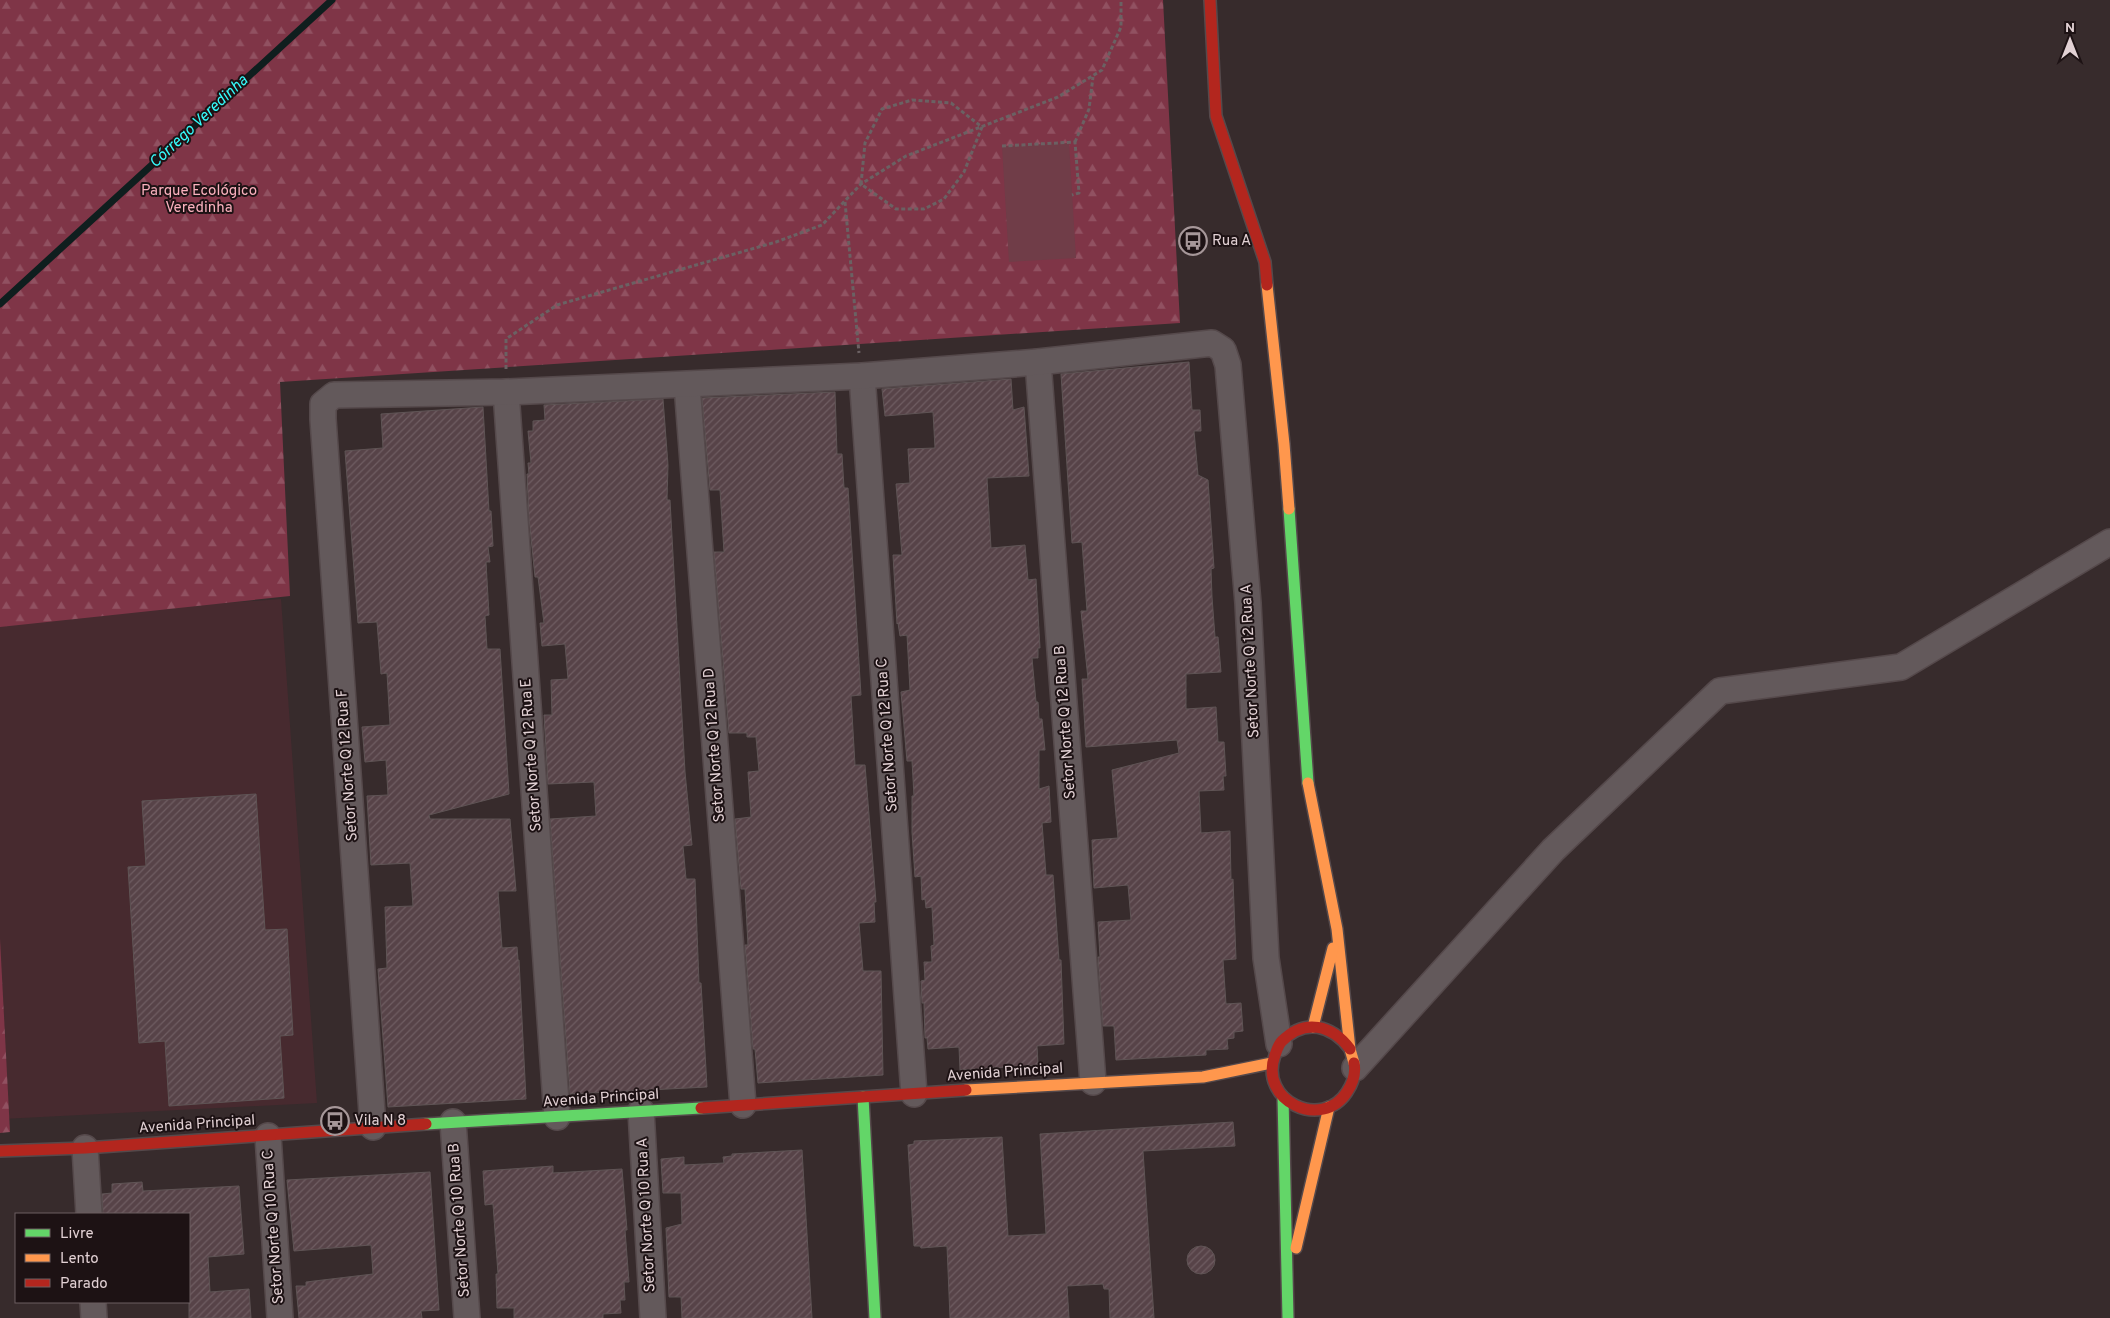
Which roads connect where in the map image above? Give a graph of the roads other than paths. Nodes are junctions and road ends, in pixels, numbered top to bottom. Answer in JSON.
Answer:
{"nodes":[{"id":1,"x":1210,"y":0,"type":"edge"},
{"id":2,"x":1038,"y":362,"type":"junction"},
{"id":3,"x":862,"y":376,"type":"junction"},
{"id":4,"x":687,"y":385,"type":"junction"},
{"id":5,"x":506,"y":392,"type":"junction"},
{"id":6,"x":2110,"y":542,"type":"edge"},
{"id":7,"x":1338,"y":929,"type":"junction"},
{"id":8,"x":1266,"y":958,"type":"junction"},
{"id":9,"x":1307,"y":1028,"type":"junction"},
{"id":10,"x":1275,"y":1053,"type":"junction"},
{"id":11,"x":1352,"y":1058,"type":"junction"},
{"id":12,"x":1204,"y":1078,"type":"junction"},
{"id":13,"x":1093,"y":1082,"type":"junction"},
{"id":14,"x":1231,"y":1083,"type":"dead end"},
{"id":15,"x":1276,"y":1092,"type":"junction"},
{"id":16,"x":914,"y":1094,"type":"junction"},
{"id":17,"x":863,"y":1097,"type":"junction"},
{"id":18,"x":742,"y":1106,"type":"junction"},
{"id":19,"x":1329,"y":1107,"type":"junction"},
{"id":20,"x":641,"y":1111,"type":"junction"},
{"id":21,"x":557,"y":1117,"type":"junction"},
{"id":22,"x":453,"y":1122,"type":"junction"},
{"id":23,"x":373,"y":1126,"type":"junction"},
{"id":24,"x":268,"y":1136,"type":"junction"},
{"id":25,"x":85,"y":1148,"type":"junction"},
{"id":26,"x":0,"y":1151,"type":"edge"},
{"id":27,"x":88,"y":1213,"type":"edge"},
{"id":28,"x":1287,"y":1288,"type":"junction"},
{"id":29,"x":93,"y":1303,"type":"edge"},
{"id":30,"x":94,"y":1318,"type":"edge"},
{"id":31,"x":280,"y":1318,"type":"edge"},
{"id":32,"x":466,"y":1318,"type":"edge"},
{"id":33,"x":653,"y":1318,"type":"edge"},
{"id":34,"x":875,"y":1318,"type":"edge"},
{"id":35,"x":1288,"y":1318,"type":"edge"}],
"edges":[{"from":1,"to":7,"type":"street"},
{"from":2,"to":3,"type":"street"},
{"from":2,"to":8,"type":"street","name":"Setor Norte Q 12 Rua A"},
{"from":2,"to":13,"type":"street","name":"Setor Norte Q 12 Rua B"},
{"from":3,"to":4,"type":"street"},
{"from":3,"to":16,"type":"street","name":"Setor Norte Q 12 Rua C"},
{"from":4,"to":5,"type":"street"},
{"from":4,"to":18,"type":"street","name":"Setor Norte Q 12 Rua D"},
{"from":5,"to":21,"type":"street","name":"Setor Norte Q 12 Rua E"},
{"from":5,"to":23,"type":"street","name":"Setor Norte Q 12 Rua F"},
{"from":6,"to":11,"type":"street"},
{"from":7,"to":9,"type":"street"},
{"from":7,"to":11,"type":"street"},
{"from":8,"to":9,"type":"street"},
{"from":8,"to":10,"type":"street","name":"Setor Norte Q 12 Rua A"},
{"from":9,"to":10,"type":"street","name":"Avenida Principal"},
{"from":9,"to":11,"type":"street"},
{"from":10,"to":12,"type":"street","name":"Avenida Principal"},
{"from":10,"to":15,"type":"street"},
{"from":11,"to":19,"type":"street"},
{"from":12,"to":13,"type":"street","name":"Avenida Principal"},
{"from":12,"to":14,"type":"street","name":"Avenida Principal"},
{"from":13,"to":16,"type":"street","name":"Avenida Principal"},
{"from":15,"to":19,"type":"street"},
{"from":15,"to":28,"type":"street"},
{"from":16,"to":17,"type":"street","name":"Avenida Principal"},
{"from":17,"to":18,"type":"street","name":"Avenida Principal"},
{"from":17,"to":34,"type":"street"},
{"from":18,"to":20,"type":"street","name":"Avenida Principal"},
{"from":19,"to":28,"type":"street"},
{"from":20,"to":21,"type":"street","name":"Avenida Principal"},
{"from":20,"to":33,"type":"street","name":"Setor Norte Q 10 Rua A"},
{"from":21,"to":22,"type":"street","name":"Avenida Principal"},
{"from":22,"to":23,"type":"street","name":"Avenida Principal"},
{"from":22,"to":32,"type":"street","name":"Setor Norte Q 10 Rua B"},
{"from":23,"to":24,"type":"street","name":"Avenida Principal"},
{"from":24,"to":25,"type":"street","name":"Avenida Principal"},
{"from":24,"to":31,"type":"street","name":"Setor Norte Q 10 Rua C"},
{"from":25,"to":26,"type":"street","name":"Avenida Principal"},
{"from":25,"to":27,"type":"street"},
{"from":28,"to":35,"type":"street"},
{"from":29,"to":30,"type":"street"}]}
